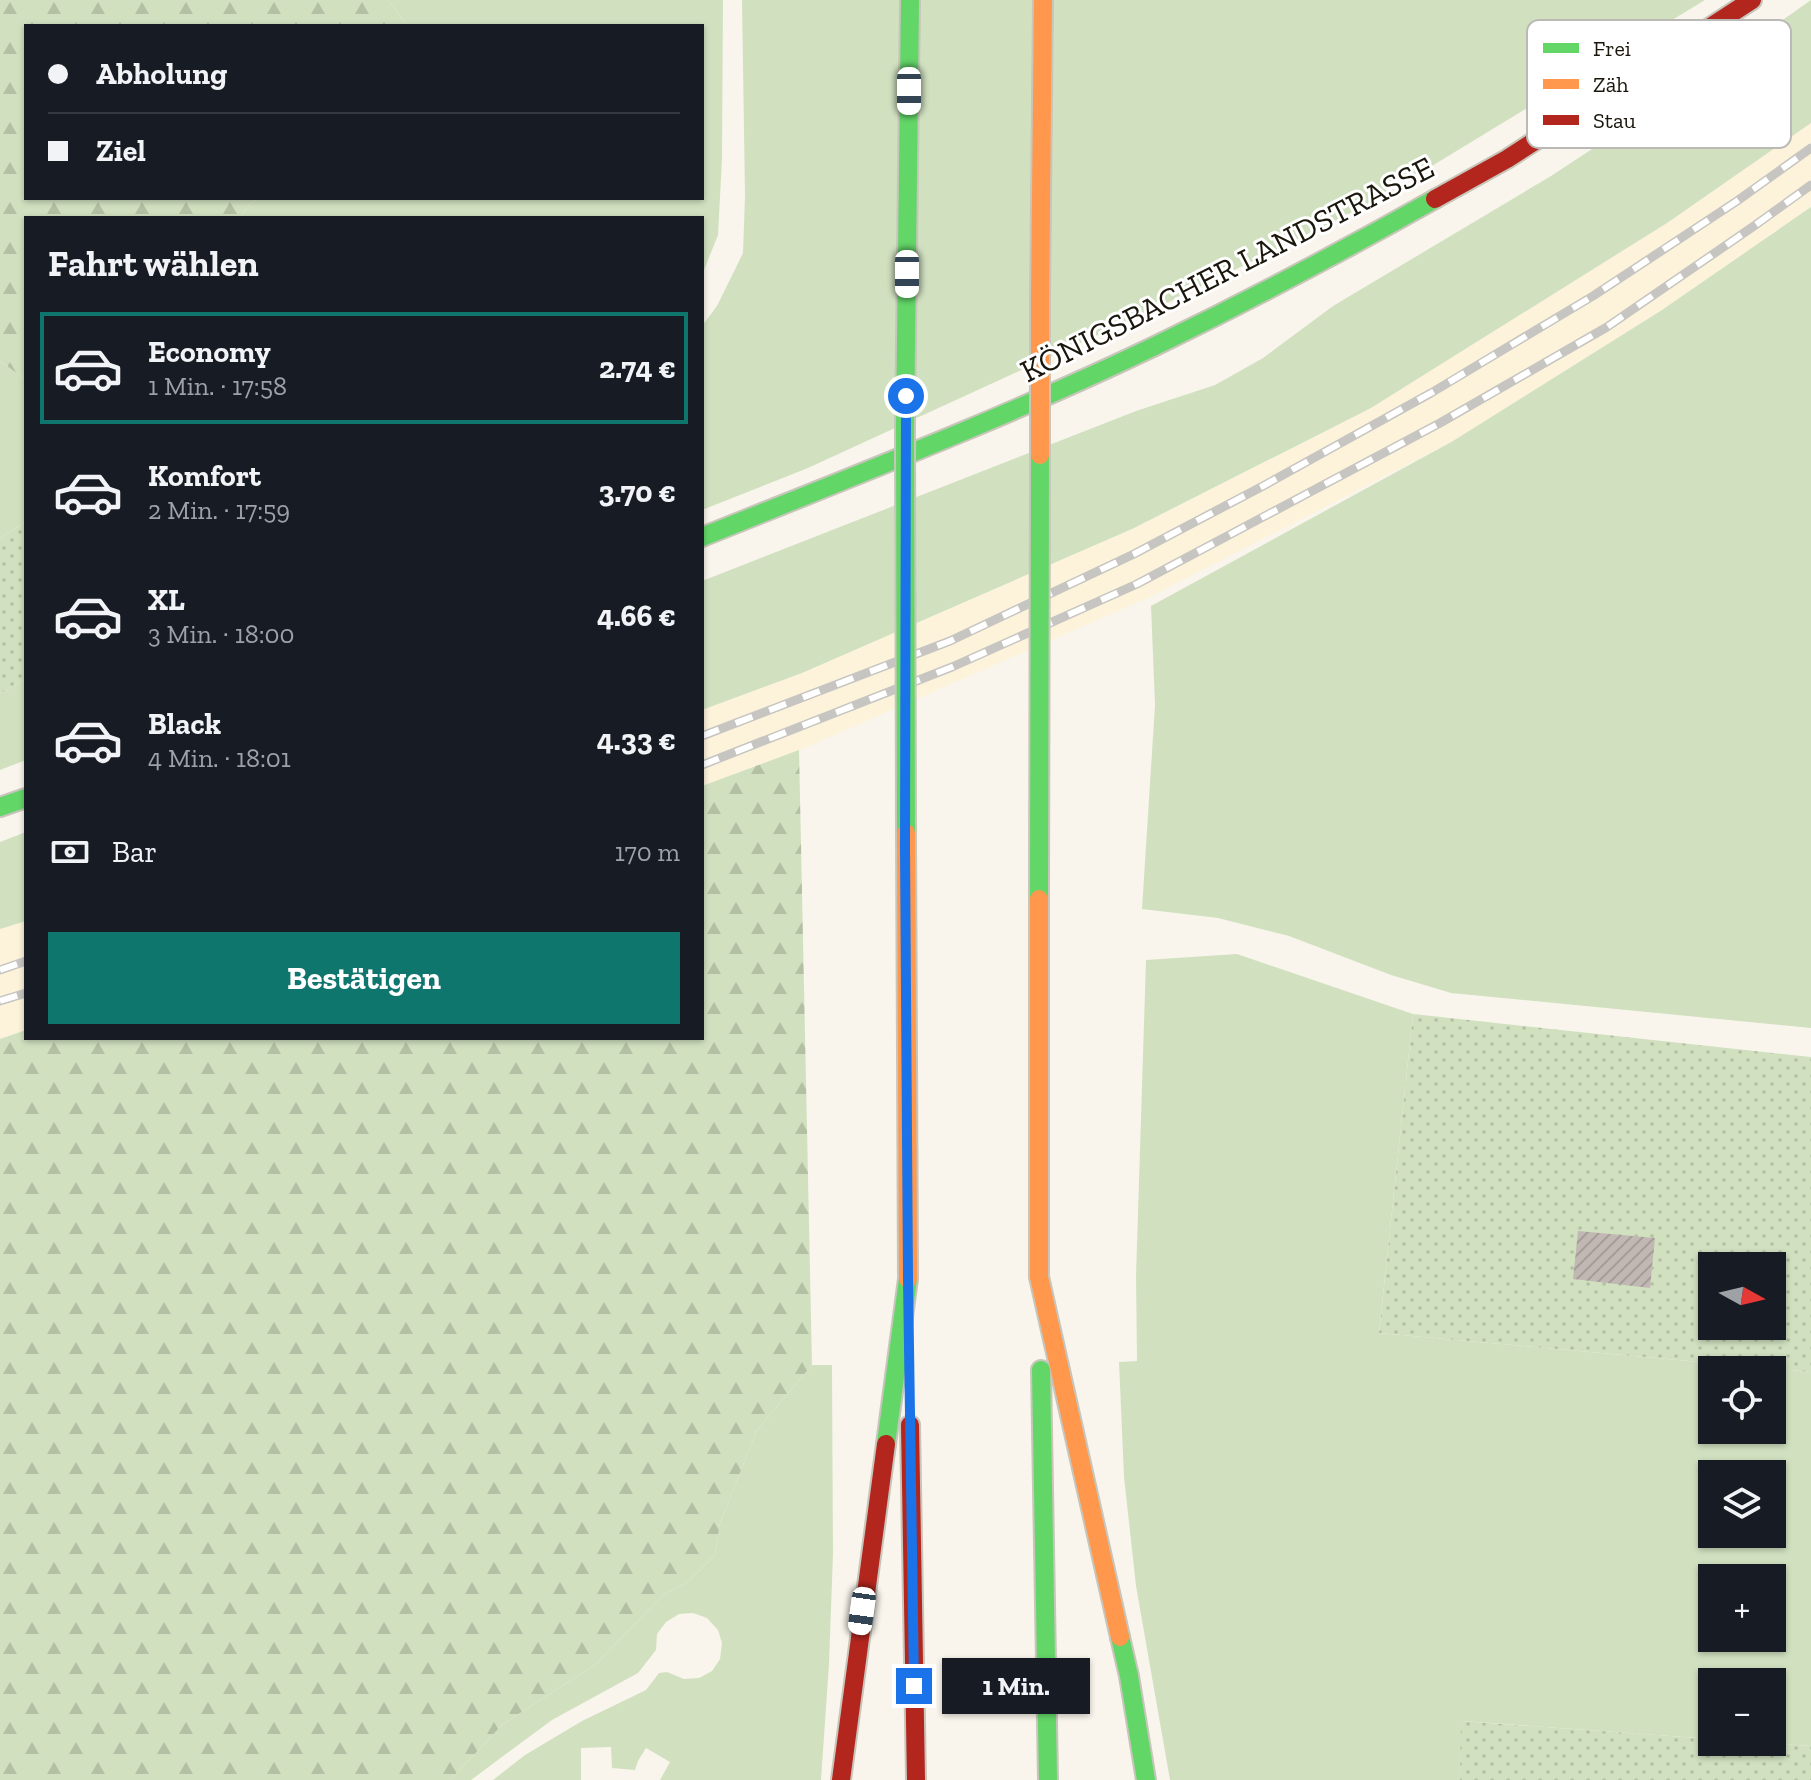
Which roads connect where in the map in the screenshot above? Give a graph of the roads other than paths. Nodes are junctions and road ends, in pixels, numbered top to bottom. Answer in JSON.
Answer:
{"nodes":[{"id":1,"x":910,"y":0,"type":"edge"},
{"id":2,"x":1043,"y":0,"type":"edge"},
{"id":3,"x":1752,"y":0,"type":"edge"},
{"id":4,"x":1721,"y":20,"type":"edge"},
{"id":5,"x":1527,"y":146,"type":"edge"},
{"id":6,"x":704,"y":536,"type":"edge"},
{"id":7,"x":24,"y":799,"type":"edge"},
{"id":8,"x":0,"y":807,"type":"edge"},
{"id":9,"x":1039,"y":1277,"type":"junction"},
{"id":10,"x":908,"y":1279,"type":"junction"},
{"id":11,"x":841,"y":1780,"type":"edge"},
{"id":12,"x":916,"y":1780,"type":"edge"},
{"id":13,"x":1048,"y":1780,"type":"edge"},
{"id":14,"x":1146,"y":1780,"type":"edge"}],
"edges":[{"from":1,"to":10,"type":"main road","bridge":true},
{"from":2,"to":9,"type":"main road","bridge":true},
{"from":3,"to":4,"type":"main road","name":"KÖNIGSBACHER LANDSTRASSE"},
{"from":5,"to":6,"type":"main road","name":"KÖNIGSBACHER LANDSTRASSE"},
{"from":7,"to":8,"type":"main road"},
{"from":9,"to":13,"type":"main road"},
{"from":9,"to":14,"type":"main road"},
{"from":10,"to":11,"type":"main road"},
{"from":10,"to":12,"type":"main road"}]}
